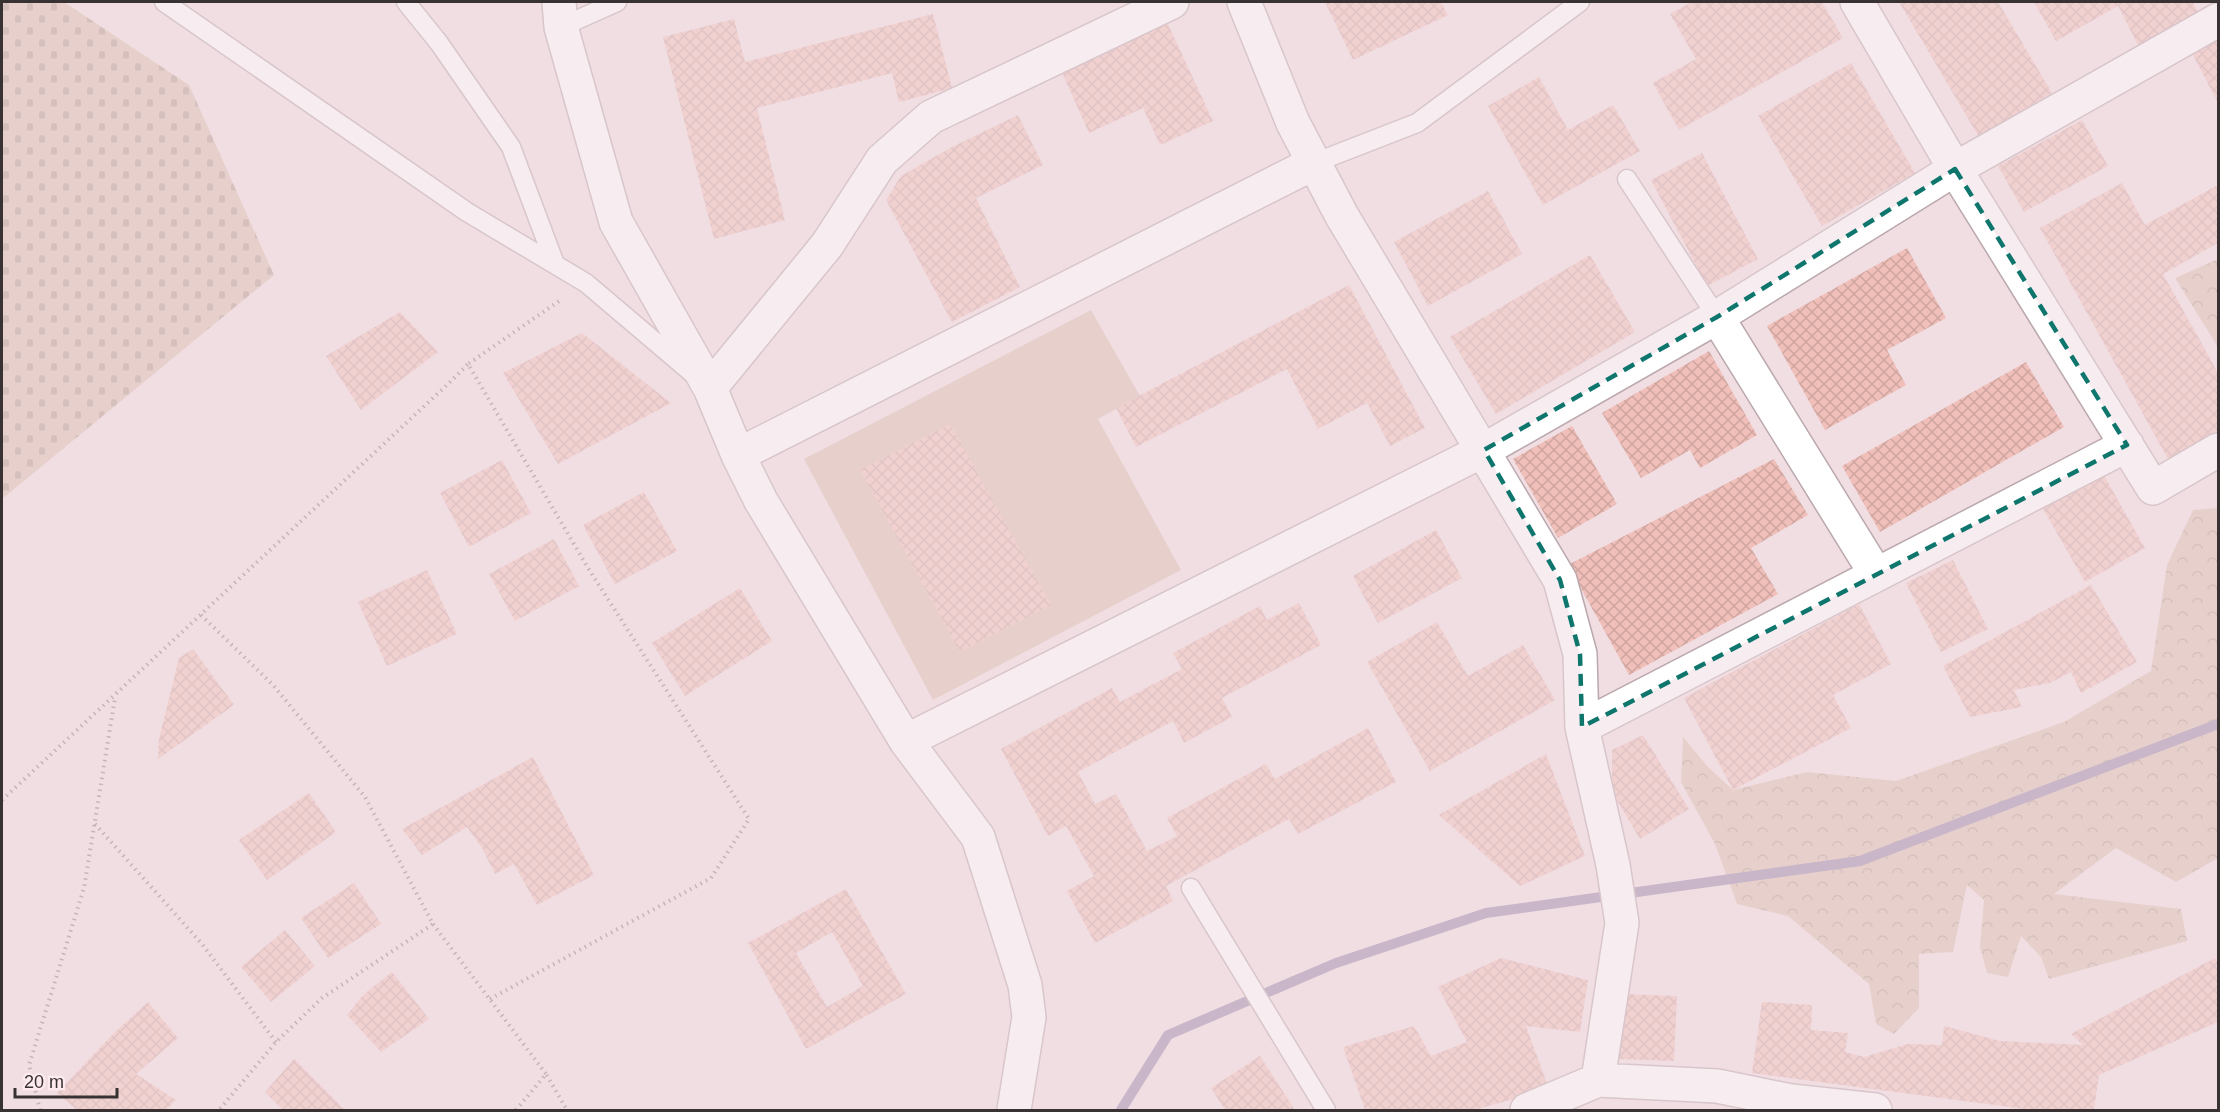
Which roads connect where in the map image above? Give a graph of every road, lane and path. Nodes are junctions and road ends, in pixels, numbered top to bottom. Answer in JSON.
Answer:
{"nodes":[{"id":1,"x":164,"y":2,"type":"edge"},
{"id":2,"x":406,"y":2,"type":"edge"},
{"id":3,"x":617,"y":2,"type":"edge"},
{"id":4,"x":1172,"y":2,"type":"edge"},
{"id":5,"x":1244,"y":2,"type":"edge"},
{"id":6,"x":1580,"y":2,"type":"edge"},
{"id":7,"x":1857,"y":2,"type":"edge"},
{"id":8,"x":560,"y":14,"type":"edge"},
{"id":9,"x":2218,"y":20,"type":"edge"},
{"id":10,"x":1314,"y":163,"type":"junction"},
{"id":11,"x":1955,"y":169,"type":"junction"},
{"id":12,"x":1627,"y":179,"type":"dead end"},
{"id":13,"x":555,"y":264,"type":"junction"},
{"id":14,"x":586,"y":283,"type":"junction"},
{"id":15,"x":1717,"y":317,"type":"junction"},
{"id":16,"x":468,"y":364,"type":"junction"},
{"id":17,"x":710,"y":388,"type":"junction"},
{"id":18,"x":2127,"y":445,"type":"junction"},
{"id":19,"x":1484,"y":450,"type":"junction"},
{"id":20,"x":2218,"y":450,"type":"edge"},
{"id":21,"x":738,"y":455,"type":"junction"},
{"id":22,"x":1876,"y":574,"type":"junction"},
{"id":23,"x":201,"y":615,"type":"junction"},
{"id":24,"x":115,"y":696,"type":"junction"},
{"id":25,"x":1582,"y":727,"type":"junction"},
{"id":26,"x":906,"y":741,"type":"junction"},
{"id":27,"x":2,"y":800,"type":"edge"},
{"id":28,"x":95,"y":824,"type":"junction"},
{"id":29,"x":1191,"y":888,"type":"dead end"},
{"id":30,"x":433,"y":924,"type":"junction"},
{"id":31,"x":490,"y":999,"type":"junction"},
{"id":32,"x":276,"y":1041,"type":"junction"},
{"id":33,"x":546,"y":1074,"type":"junction"},
{"id":34,"x":1598,"y":1080,"type":"junction"},
{"id":35,"x":1786,"y":1106,"type":"edge"},
{"id":36,"x":40,"y":1110,"type":"edge"},
{"id":37,"x":219,"y":1110,"type":"edge"},
{"id":38,"x":516,"y":1110,"type":"edge"},
{"id":39,"x":567,"y":1110,"type":"edge"},
{"id":40,"x":1014,"y":1110,"type":"edge"},
{"id":41,"x":1326,"y":1110,"type":"edge"},
{"id":42,"x":1527,"y":1110,"type":"edge"},
{"id":43,"x":1875,"y":1110,"type":"edge"}],
"edges":[{"from":1,"to":13,"type":"lane"},
{"from":2,"to":13,"type":"lane"},
{"from":3,"to":8,"type":"lane"},
{"from":4,"to":17,"type":"street"},
{"from":5,"to":10,"type":"street"},
{"from":6,"to":10,"type":"lane"},
{"from":7,"to":11,"type":"street"},
{"from":8,"to":17,"type":"street"},
{"from":9,"to":11,"type":"street"},
{"from":10,"to":19,"type":"street"},
{"from":10,"to":21,"type":"street"},
{"from":11,"to":15,"type":"street"},
{"from":11,"to":18,"type":"street"},
{"from":12,"to":15,"type":"lane"},
{"from":13,"to":14,"type":"lane"},
{"from":14,"to":16,"type":"path"},
{"from":14,"to":17,"type":"lane"},
{"from":15,"to":19,"type":"street"},
{"from":15,"to":22,"type":"street"},
{"from":16,"to":23,"type":"path"},
{"from":16,"to":31,"type":"path"},
{"from":17,"to":21,"type":"street"},
{"from":18,"to":20,"type":"street"},
{"from":18,"to":22,"type":"street"},
{"from":19,"to":25,"type":"street"},
{"from":19,"to":26,"type":"street"},
{"from":21,"to":26,"type":"street"},
{"from":22,"to":25,"type":"street"},
{"from":23,"to":24,"type":"path"},
{"from":23,"to":30,"type":"path"},
{"from":24,"to":27,"type":"path"},
{"from":24,"to":28,"type":"path"},
{"from":25,"to":34,"type":"street"},
{"from":26,"to":40,"type":"street"},
{"from":28,"to":32,"type":"path"},
{"from":28,"to":36,"type":"path"},
{"from":29,"to":41,"type":"lane"},
{"from":30,"to":31,"type":"path"},
{"from":30,"to":32,"type":"path"},
{"from":31,"to":33,"type":"path"},
{"from":32,"to":37,"type":"path"},
{"from":33,"to":38,"type":"path"},
{"from":33,"to":39,"type":"path"},
{"from":34,"to":35,"type":"street"},
{"from":34,"to":42,"type":"street"},
{"from":35,"to":43,"type":"street"}]}
